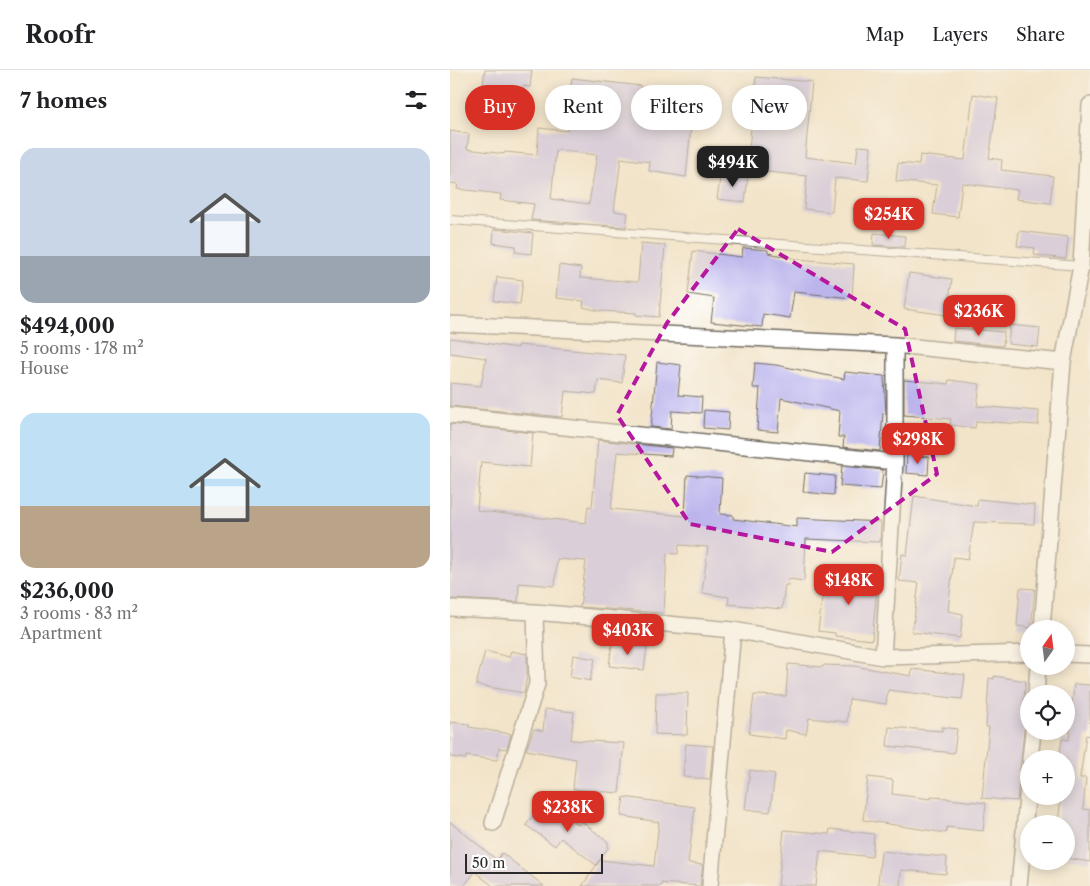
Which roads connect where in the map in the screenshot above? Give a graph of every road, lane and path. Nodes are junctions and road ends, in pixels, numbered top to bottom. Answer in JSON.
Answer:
{"nodes":[{"id":1,"x":1090,"y":105,"type":"edge"},
{"id":2,"x":450,"y":220,"type":"edge"},
{"id":3,"x":1081,"y":266,"type":"junction"},
{"id":4,"x":450,"y":324,"type":"edge"},
{"id":5,"x":895,"y":345,"type":"junction"},
{"id":6,"x":1063,"y":362,"type":"junction"},
{"id":7,"x":450,"y":414,"type":"edge"},
{"id":8,"x":896,"y":462,"type":"junction"},
{"id":9,"x":450,"y":608,"type":"edge"},
{"id":10,"x":535,"y":612,"type":"junction"},
{"id":11,"x":1043,"y":620,"type":"edge"},
{"id":12,"x":733,"y":630,"type":"junction"},
{"id":13,"x":1020,"y":653,"type":"edge"},
{"id":14,"x":1075,"y":654,"type":"edge"},
{"id":15,"x":1090,"y":655,"type":"edge"},
{"id":16,"x":883,"y":657,"type":"junction"},
{"id":17,"x":1026,"y":805,"type":"edge"},
{"id":18,"x":493,"y":823,"type":"dead end"},
{"id":19,"x":710,"y":886,"type":"edge"},
{"id":20,"x":1019,"y":886,"type":"edge"}],
"edges":[{"from":1,"to":3,"type":"street"},
{"from":2,"to":3,"type":"lane"},
{"from":3,"to":6,"type":"street"},
{"from":4,"to":5,"type":"street"},
{"from":5,"to":6,"type":"street"},
{"from":5,"to":8,"type":"street"},
{"from":6,"to":11,"type":"street"},
{"from":7,"to":8,"type":"street"},
{"from":8,"to":16,"type":"street"},
{"from":9,"to":10,"type":"street"},
{"from":10,"to":12,"type":"street"},
{"from":10,"to":18,"type":"street"},
{"from":12,"to":16,"type":"street"},
{"from":12,"to":19,"type":"street"},
{"from":13,"to":16,"type":"street"},
{"from":14,"to":15,"type":"street"},
{"from":17,"to":20,"type":"street"}]}
